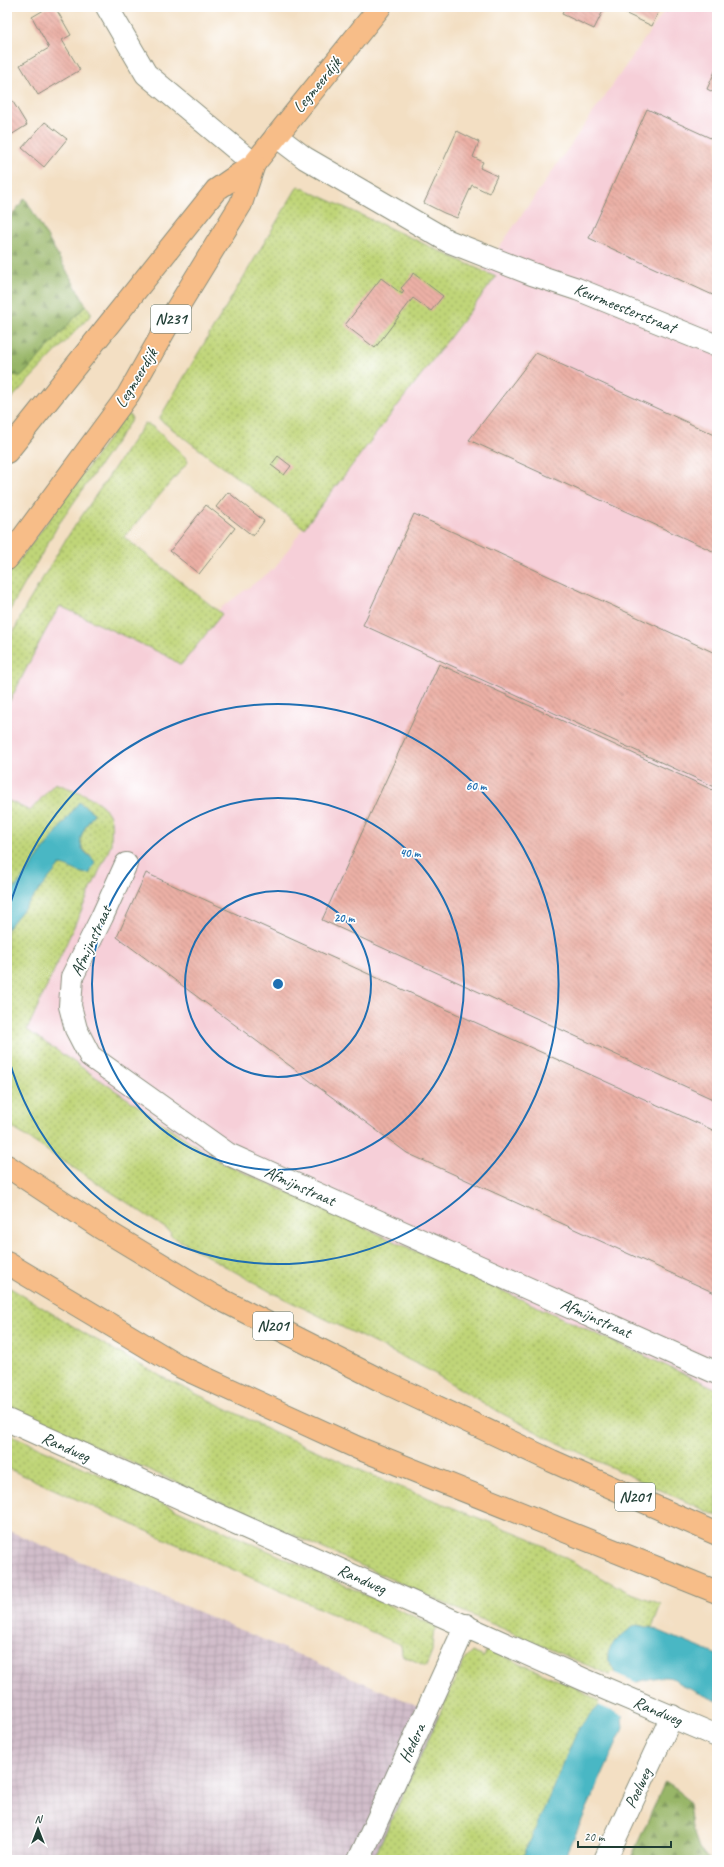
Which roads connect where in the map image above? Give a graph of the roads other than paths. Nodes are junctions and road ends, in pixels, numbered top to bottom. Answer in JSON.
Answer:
{"nodes":[{"id":1,"x":107,"y":7,"type":"edge"},
{"id":2,"x":380,"y":7,"type":"edge"},
{"id":3,"x":276,"y":136,"type":"junction"},
{"id":4,"x":254,"y":164,"type":"junction"},
{"id":5,"x":717,"y":346,"type":"edge"},
{"id":6,"x":7,"y":452,"type":"edge"},
{"id":7,"x":7,"y":559,"type":"edge"},
{"id":8,"x":126,"y":864,"type":"dead end"},
{"id":9,"x":7,"y":1166,"type":"edge"},
{"id":10,"x":7,"y":1263,"type":"edge"},
{"id":11,"x":717,"y":1373,"type":"edge"},
{"id":12,"x":7,"y":1420,"type":"edge"},
{"id":13,"x":717,"y":1534,"type":"edge"},
{"id":14,"x":717,"y":1592,"type":"edge"},
{"id":15,"x":466,"y":1625,"type":"junction"},
{"id":16,"x":672,"y":1716,"type":"junction"},
{"id":17,"x":717,"y":1736,"type":"edge"},
{"id":18,"x":359,"y":1860,"type":"edge"},
{"id":19,"x":605,"y":1860,"type":"edge"}],
"edges":[{"from":1,"to":4,"type":"street"},
{"from":2,"to":3,"type":"main road","name":"Legmeerdijk","number":"N231"},
{"from":3,"to":4,"type":"main road","name":"Legmeerdijk","number":"N231"},
{"from":3,"to":5,"type":"street","name":"Keurmeesterstraat"},
{"from":4,"to":6,"type":"main road","name":"Legmeerdijk","number":"N231"},
{"from":4,"to":7,"type":"main road","name":"Legmeerdijk","number":"N231"},
{"from":8,"to":11,"type":"street","name":"Afmijnstraat"},
{"from":9,"to":13,"type":"main road","number":"N201"},
{"from":10,"to":14,"type":"main road"},
{"from":12,"to":15,"type":"street","name":"Randweg"},
{"from":15,"to":16,"type":"street","name":"Randweg"},
{"from":15,"to":18,"type":"street","name":"Hedera"},
{"from":16,"to":17,"type":"street","name":"Randweg"},
{"from":16,"to":19,"type":"street","name":"Poelweg"}]}
